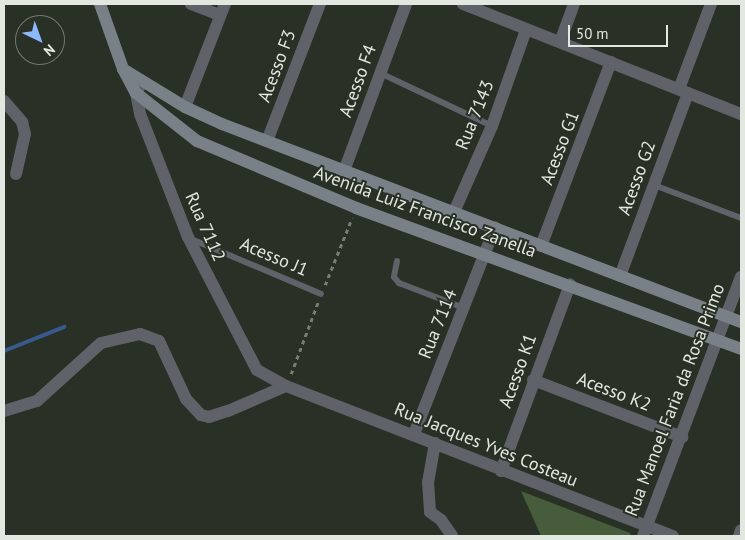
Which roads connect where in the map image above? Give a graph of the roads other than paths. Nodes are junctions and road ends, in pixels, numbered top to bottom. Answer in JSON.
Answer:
{"nodes":[{"id":1,"x":100,"y":4,"type":"edge"},
{"id":2,"x":191,"y":4,"type":"edge"},
{"id":3,"x":320,"y":4,"type":"edge"},
{"id":4,"x":406,"y":4,"type":"edge"},
{"id":5,"x":463,"y":4,"type":"edge"},
{"id":6,"x":574,"y":4,"type":"edge"},
{"id":7,"x":711,"y":4,"type":"edge"},
{"id":8,"x":223,"y":10,"type":"edge"},
{"id":9,"x":526,"y":30,"type":"junction"},
{"id":10,"x":560,"y":42,"type":"junction"},
{"id":11,"x":611,"y":62,"type":"junction"},
{"id":12,"x":123,"y":69,"type":"junction"},
{"id":13,"x":379,"y":72,"type":"junction"},
{"id":14,"x":143,"y":81,"type":"junction"},
{"id":15,"x":683,"y":91,"type":"junction"},
{"id":16,"x":136,"y":93,"type":"junction"},
{"id":17,"x":4,"y":101,"type":"edge"},
{"id":18,"x":185,"y":107,"type":"junction"},
{"id":19,"x":741,"y":114,"type":"edge"},
{"id":20,"x":492,"y":126,"type":"junction"},
{"id":21,"x":267,"y":141,"type":"junction"},
{"id":22,"x":344,"y":171,"type":"junction"},
{"id":23,"x":16,"y":174,"type":"dead end"},
{"id":24,"x":653,"y":185,"type":"junction"},
{"id":25,"x":454,"y":212,"type":"junction"},
{"id":26,"x":741,"y":218,"type":"edge"},
{"id":27,"x":495,"y":227,"type":"junction"},
{"id":28,"x":188,"y":237,"type":"junction"},
{"id":29,"x":542,"y":246,"type":"junction"},
{"id":30,"x":485,"y":254,"type":"junction"},
{"id":31,"x":397,"y":261,"type":"dead end"},
{"id":32,"x":620,"y":276,"type":"junction"},
{"id":33,"x":741,"y":277,"type":"edge"},
{"id":34,"x":570,"y":284,"type":"junction"},
{"id":35,"x":321,"y":294,"type":"dead end"},
{"id":36,"x":464,"y":308,"type":"junction"},
{"id":37,"x":726,"y":317,"type":"junction"},
{"id":38,"x":741,"y":322,"type":"edge"},
{"id":39,"x":718,"y":340,"type":"junction"},
{"id":40,"x":741,"y":349,"type":"edge"},
{"id":41,"x":268,"y":377,"type":"joint"},
{"id":42,"x":533,"y":380,"type":"junction"},
{"id":43,"x":286,"y":386,"type":"junction"},
{"id":44,"x":4,"y":411,"type":"edge"},
{"id":45,"x":414,"y":434,"type":"junction"},
{"id":46,"x":682,"y":437,"type":"junction"},
{"id":47,"x":435,"y":443,"type":"junction"},
{"id":48,"x":501,"y":471,"type":"junction"},
{"id":49,"x":741,"y":530,"type":"edge"},
{"id":50,"x":644,"y":531,"type":"edge"},
{"id":51,"x":452,"y":536,"type":"edge"},
{"id":52,"x":673,"y":536,"type":"edge"},
{"id":53,"x":739,"y":536,"type":"edge"}],
"edges":[{"from":1,"to":12,"type":"street","name":"Avenida Luiz Francisco Zanella"},
{"from":2,"to":8,"type":"street"},
{"from":3,"to":21,"type":"street","name":"Acesso F3"},
{"from":4,"to":13,"type":"street","name":"Acesso F4"},
{"from":5,"to":9,"type":"street"},
{"from":6,"to":10,"type":"street"},
{"from":7,"to":15,"type":"street","name":"Acesso G2"},
{"from":8,"to":18,"type":"street"},
{"from":9,"to":10,"type":"street"},
{"from":9,"to":20,"type":"street","name":"Rua 7143"},
{"from":10,"to":11,"type":"street"},
{"from":11,"to":15,"type":"street"},
{"from":11,"to":29,"type":"street","name":"Acesso G1"},
{"from":12,"to":14,"type":"street","name":"Avenida Luiz Francisco Zanella"},
{"from":12,"to":16,"type":"street","name":"Avenida Luiz Francisco Zanella"},
{"from":13,"to":20,"type":"lane"},
{"from":13,"to":22,"type":"street","name":"Acesso F4"},
{"from":14,"to":16,"type":"street"},
{"from":14,"to":18,"type":"street","name":"Avenida Luiz Francisco Zanella"},
{"from":15,"to":19,"type":"street"},
{"from":15,"to":24,"type":"street","name":"Acesso G2"},
{"from":16,"to":28,"type":"street","name":"Rua 7112"},
{"from":16,"to":30,"type":"street","name":"Avenida Luiz Francisco Zanella"},
{"from":17,"to":23,"type":"street"},
{"from":18,"to":21,"type":"street","name":"Avenida Luiz Francisco Zanella"},
{"from":20,"to":25,"type":"street","name":"Rua 7143"},
{"from":21,"to":22,"type":"street","name":"Avenida Luiz Francisco Zanella"},
{"from":22,"to":25,"type":"street","name":"Avenida Luiz Francisco Zanella"},
{"from":24,"to":26,"type":"lane"},
{"from":24,"to":32,"type":"street","name":"Acesso G2"},
{"from":25,"to":27,"type":"street","name":"Avenida Luiz Francisco Zanella"},
{"from":27,"to":29,"type":"street","name":"Avenida Luiz Francisco Zanella"},
{"from":27,"to":30,"type":"street","name":"Rua 7114"},
{"from":28,"to":35,"type":"lane","name":"Acesso J1"},
{"from":28,"to":41,"type":"street","name":"Rua 7112"},
{"from":29,"to":32,"type":"street","name":"Avenida Luiz Francisco Zanella"},
{"from":30,"to":34,"type":"street","name":"Avenida Luiz Francisco Zanella"},
{"from":30,"to":36,"type":"street","name":"Rua 7114"},
{"from":31,"to":36,"type":"lane"},
{"from":32,"to":37,"type":"street","name":"Avenida Luiz Francisco Zanella"},
{"from":33,"to":37,"type":"street","name":"Rua Manoel Faria da Rosa Primo"},
{"from":34,"to":39,"type":"street","name":"Avenida Luiz Francisco Zanella"},
{"from":34,"to":42,"type":"street","name":"Acesso K1"},
{"from":36,"to":45,"type":"street","name":"Rua 7114"},
{"from":37,"to":38,"type":"street","name":"Avenida Luiz Francisco Zanella"},
{"from":37,"to":39,"type":"street","name":"Rua Manoel Faria da Rosa Primo"},
{"from":39,"to":40,"type":"street","name":"Avenida Luiz Francisco Zanella"},
{"from":39,"to":46,"type":"street","name":"Rua Manoel Faria da Rosa Primo"},
{"from":41,"to":43,"type":"street","name":"Rua Jacques Yves Costeau"},
{"from":42,"to":46,"type":"street","name":"Acesso K2"},
{"from":42,"to":48,"type":"street","name":"Acesso K1"},
{"from":43,"to":44,"type":"street"},
{"from":43,"to":45,"type":"street","name":"Rua Jacques Yves Costeau"},
{"from":45,"to":47,"type":"street","name":"Rua Jacques Yves Costeau"},
{"from":46,"to":50,"type":"street","name":"Rua Manoel Faria da Rosa Primo"},
{"from":47,"to":48,"type":"street","name":"Rua Jacques Yves Costeau"},
{"from":47,"to":51,"type":"street"},
{"from":48,"to":50,"type":"street","name":"Rua Jacques Yves Costeau"},
{"from":49,"to":53,"type":"street"},
{"from":50,"to":52,"type":"street","name":"Rua Jacques Yves Costeau"}]}
